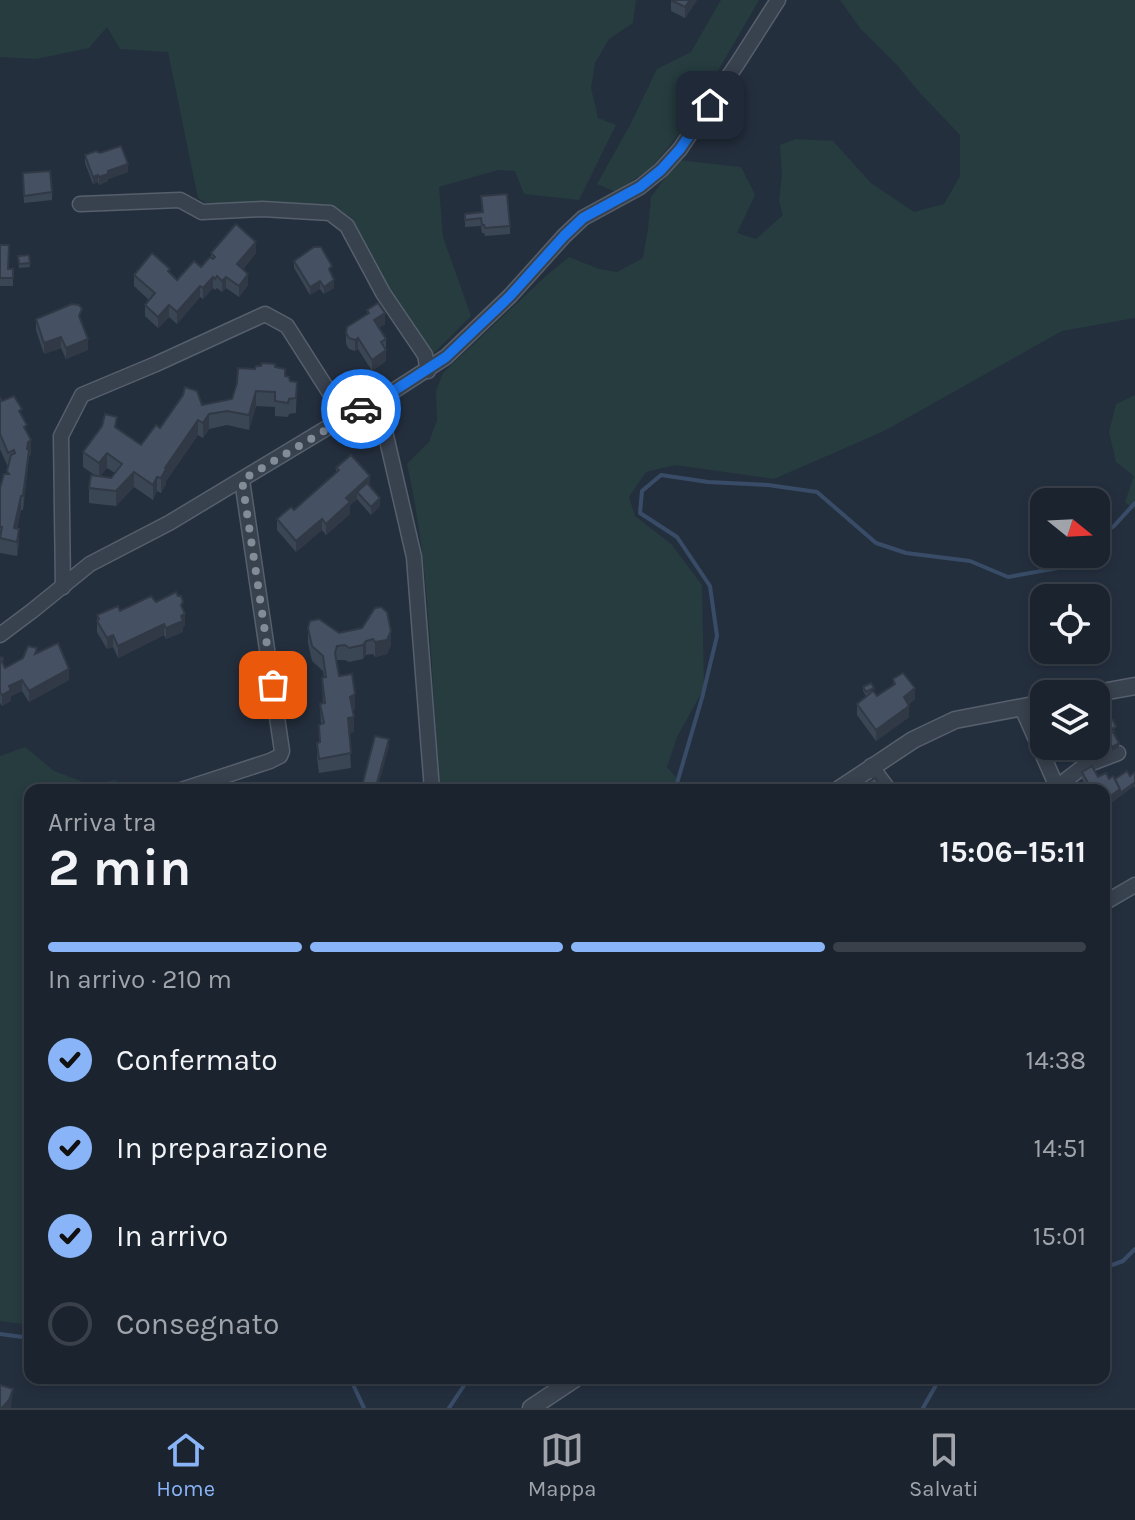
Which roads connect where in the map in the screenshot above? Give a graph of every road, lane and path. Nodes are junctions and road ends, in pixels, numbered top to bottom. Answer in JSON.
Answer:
{"nodes":[{"id":1,"x":778,"y":0,"type":"edge"},
{"id":2,"x":80,"y":204,"type":"dead end"},
{"id":3,"x":428,"y":371,"type":"junction"},
{"id":4,"x":378,"y":401,"type":"junction"},
{"id":5,"x":345,"y":417,"type":"junction"},
{"id":6,"x":242,"y":480,"type":"junction"},
{"id":7,"x":63,"y":587,"type":"junction"},
{"id":8,"x":0,"y":635,"type":"edge"},
{"id":9,"x":1135,"y":686,"type":"edge"},
{"id":10,"x":1110,"y":691,"type":"edge"},
{"id":11,"x":1030,"y":706,"type":"edge"},
{"id":12,"x":1022,"y":708,"type":"junction"},
{"id":13,"x":1118,"y":753,"type":"dead end"},
{"id":14,"x":871,"y":766,"type":"junction"},
{"id":15,"x":199,"y":784,"type":"edge"},
{"id":16,"x":432,"y":784,"type":"edge"},
{"id":17,"x":846,"y":784,"type":"edge"},
{"id":18,"x":884,"y":784,"type":"edge"},
{"id":19,"x":1056,"y":784,"type":"edge"},
{"id":20,"x":1061,"y":784,"type":"edge"},
{"id":21,"x":1135,"y":885,"type":"edge"},
{"id":22,"x":1110,"y":900,"type":"edge"},
{"id":23,"x":567,"y":1384,"type":"edge"},
{"id":24,"x":531,"y":1408,"type":"edge"}],
"edges":[{"from":1,"to":3,"type":"street"},
{"from":2,"to":3,"type":"street"},
{"from":3,"to":4,"type":"street"},
{"from":4,"to":5,"type":"street"},
{"from":4,"to":16,"type":"street"},
{"from":5,"to":6,"type":"street"},
{"from":5,"to":7,"type":"street"},
{"from":6,"to":7,"type":"street"},
{"from":6,"to":15,"type":"street"},
{"from":7,"to":8,"type":"street"},
{"from":9,"to":10,"type":"street"},
{"from":11,"to":12,"type":"street"},
{"from":12,"to":14,"type":"street"},
{"from":12,"to":19,"type":"street"},
{"from":13,"to":20,"type":"street"},
{"from":14,"to":17,"type":"street"},
{"from":14,"to":18,"type":"street"},
{"from":21,"to":22,"type":"street"},
{"from":23,"to":24,"type":"street"}]}
